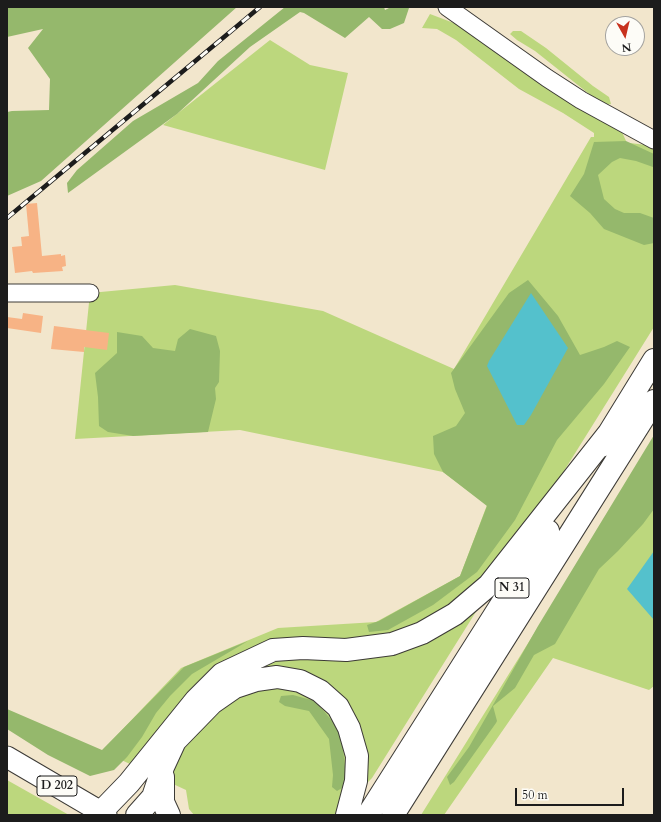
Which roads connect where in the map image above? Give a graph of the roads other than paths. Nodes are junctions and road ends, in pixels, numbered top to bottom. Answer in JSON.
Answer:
{"nodes":[{"id":1,"x":447,"y":7,"type":"edge"},
{"id":2,"x":654,"y":140,"type":"edge"},
{"id":3,"x":7,"y":293,"type":"edge"},
{"id":4,"x":90,"y":293,"type":"dead end"},
{"id":5,"x":654,"y":360,"type":"edge"},
{"id":6,"x":654,"y":401,"type":"edge"},
{"id":7,"x":609,"y":433,"type":"junction"},
{"id":8,"x":7,"y":757,"type":"edge"},
{"id":9,"x":163,"y":768,"type":"junction"},
{"id":10,"x":104,"y":813,"type":"edge"},
{"id":11,"x":138,"y":815,"type":"edge"},
{"id":12,"x":169,"y":815,"type":"edge"},
{"id":13,"x":347,"y":815,"type":"edge"},
{"id":14,"x":368,"y":815,"type":"edge"},
{"id":15,"x":393,"y":815,"type":"edge"}],
"edges":[{"from":1,"to":2,"type":"street"},
{"from":3,"to":4,"type":"street"},
{"from":5,"to":7,"type":"highway","number":"N 31"},
{"from":6,"to":15,"type":"highway","number":"N 31"},
{"from":7,"to":10,"type":"highway"},
{"from":7,"to":14,"type":"highway","number":"N 31"},
{"from":8,"to":10,"type":"main road","number":"D 202"},
{"from":9,"to":11,"type":"highway"},
{"from":9,"to":12,"type":"highway"},
{"from":9,"to":13,"type":"highway"}]}
